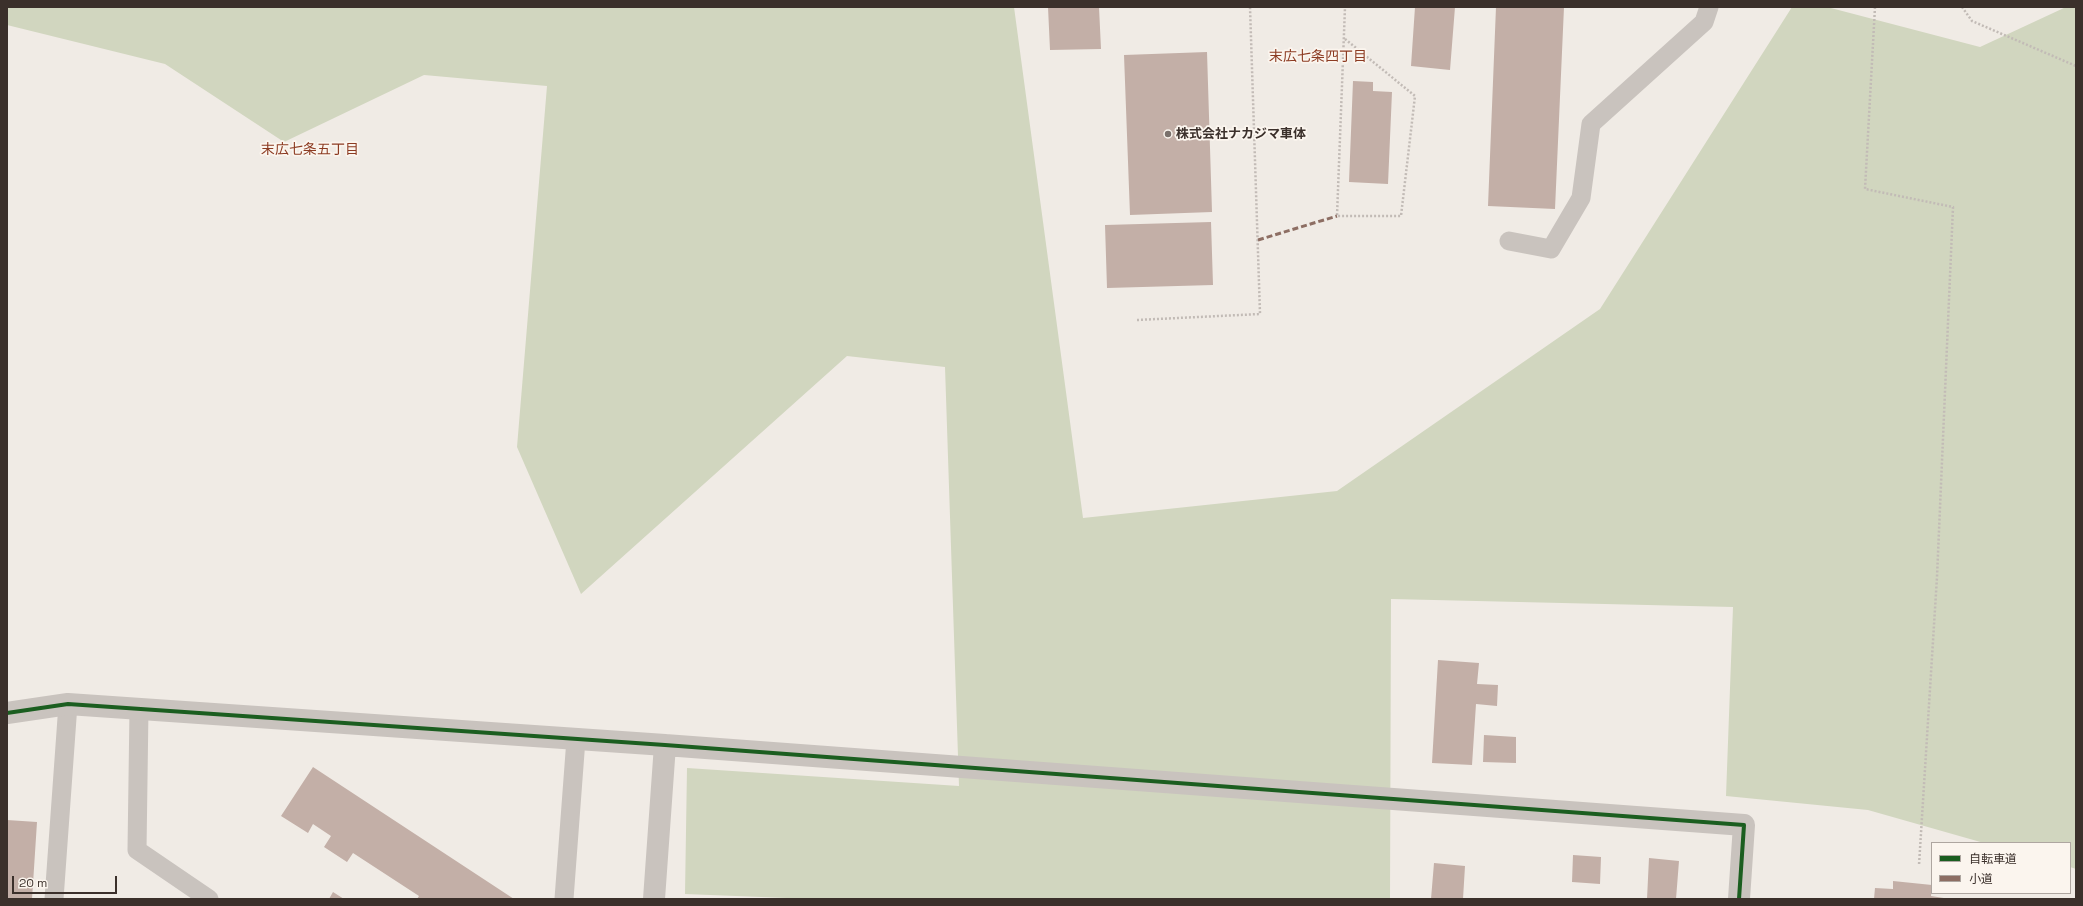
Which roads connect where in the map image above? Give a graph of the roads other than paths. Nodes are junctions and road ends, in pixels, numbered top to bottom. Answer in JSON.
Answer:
{"nodes":[{"id":1,"x":1709,"y":7,"type":"edge"},
{"id":2,"x":1509,"y":241,"type":"dead end"},
{"id":3,"x":68,"y":704,"type":"junction"},
{"id":4,"x":139,"y":709,"type":"junction"},
{"id":5,"x":7,"y":713,"type":"edge"},
{"id":6,"x":576,"y":739,"type":"junction"},
{"id":7,"x":665,"y":745,"type":"junction"},
{"id":8,"x":54,"y":899,"type":"edge"},
{"id":9,"x":209,"y":899,"type":"edge"},
{"id":10,"x":564,"y":899,"type":"edge"},
{"id":11,"x":654,"y":899,"type":"edge"},
{"id":12,"x":1739,"y":899,"type":"edge"}],
"edges":[{"from":1,"to":2,"type":"lane"},
{"from":3,"to":4,"type":"street"},
{"from":3,"to":5,"type":"street"},
{"from":3,"to":8,"type":"lane"},
{"from":4,"to":6,"type":"street"},
{"from":4,"to":9,"type":"lane"},
{"from":6,"to":7,"type":"street"},
{"from":6,"to":10,"type":"lane"},
{"from":7,"to":11,"type":"street"},
{"from":7,"to":12,"type":"street"}]}
